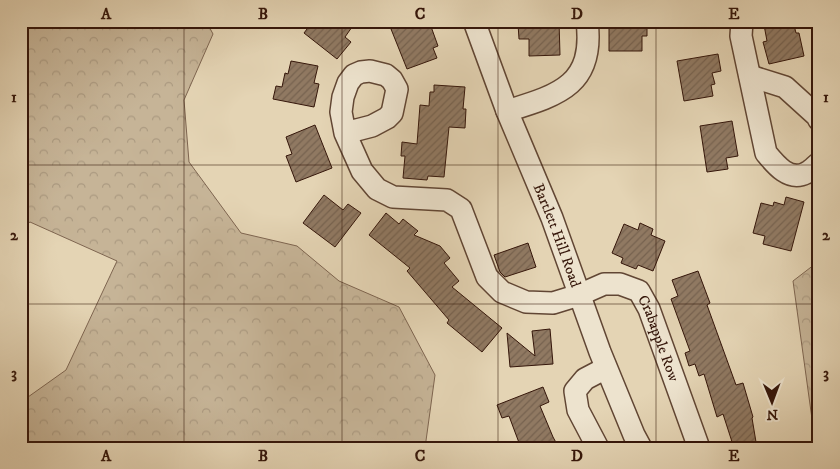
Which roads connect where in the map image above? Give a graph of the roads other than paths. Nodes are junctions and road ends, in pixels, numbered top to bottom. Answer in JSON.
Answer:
{"nodes":[{"id":1,"x":474,"y":21,"type":"edge"},
{"id":2,"x":587,"y":21,"type":"edge"},
{"id":3,"x":742,"y":21,"type":"edge"},
{"id":4,"x":750,"y":76,"type":"junction"},
{"id":5,"x":507,"y":111,"type":"junction"},
{"id":6,"x":819,"y":120,"type":"edge"},
{"id":7,"x":345,"y":133,"type":"dead end"},
{"id":8,"x":819,"y":163,"type":"edge"},
{"id":9,"x":579,"y":295,"type":"junction"},
{"id":10,"x":606,"y":368,"type":"junction"},
{"id":11,"x":598,"y":448,"type":"edge"},
{"id":12,"x":641,"y":448,"type":"edge"},
{"id":13,"x":699,"y":448,"type":"edge"}],
"edges":[{"from":1,"to":5,"type":"street","name":"Bartlett Hill Road"},
{"from":2,"to":5,"type":"street"},
{"from":3,"to":4,"type":"street"},
{"from":4,"to":6,"type":"street"},
{"from":4,"to":8,"type":"street"},
{"from":5,"to":9,"type":"street","name":"Bartlett Hill Road"},
{"from":7,"to":9,"type":"street"},
{"from":9,"to":10,"type":"street","name":"Bartlett Hill Road"},
{"from":9,"to":13,"type":"street","name":"Crabapple Row"},
{"from":10,"to":11,"type":"street"},
{"from":10,"to":12,"type":"street","name":"Bartlett Hill Road"}]}
